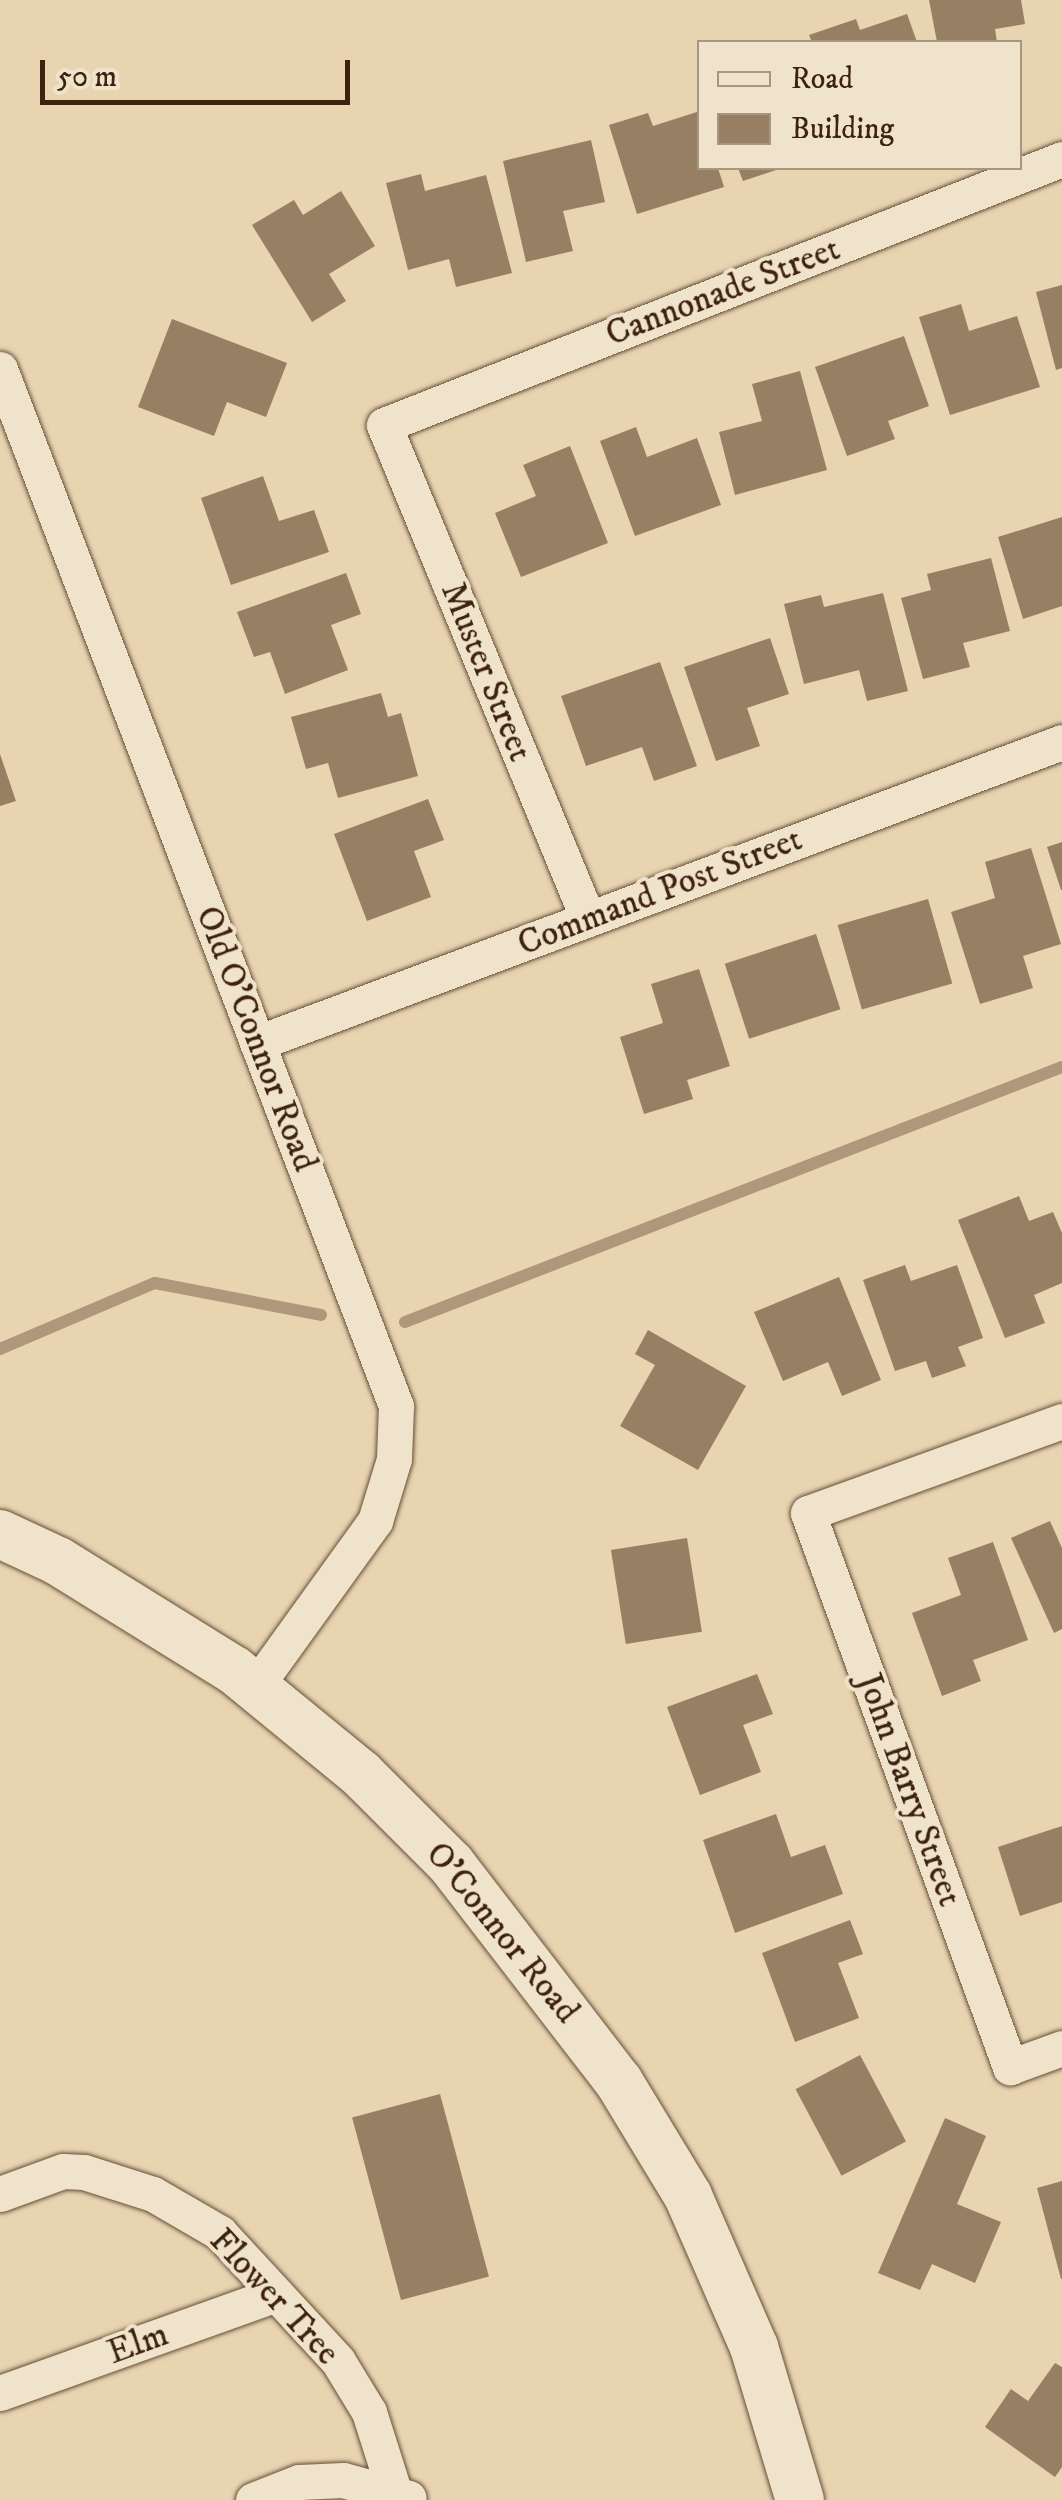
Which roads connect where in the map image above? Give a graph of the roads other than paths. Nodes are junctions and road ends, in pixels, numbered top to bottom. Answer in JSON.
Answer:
{"nodes":[{"id":1,"x":1062,"y":159,"type":"edge"},
{"id":2,"x":0,"y":368,"type":"edge"},
{"id":3,"x":384,"y":425,"type":"joint"},
{"id":4,"x":1062,"y":742,"type":"edge"},
{"id":5,"x":588,"y":919,"type":"junction"},
{"id":6,"x":257,"y":1043,"type":"junction"},
{"id":7,"x":1062,"y":1421,"type":"edge"},
{"id":8,"x":0,"y":1534,"type":"edge"},
{"id":9,"x":254,"y":1689,"type":"junction"},
{"id":10,"x":1062,"y":2048,"type":"edge"},
{"id":11,"x":0,"y":2194,"type":"edge"},
{"id":12,"x":276,"y":2294,"type":"junction"},
{"id":13,"x":0,"y":2393,"type":"edge"},
{"id":14,"x":404,"y":2495,"type":"edge"},
{"id":15,"x":253,"y":2500,"type":"edge"},
{"id":16,"x":800,"y":2500,"type":"edge"}],
"edges":[{"from":1,"to":3,"type":"street","name":"Cannonade Street"},
{"from":2,"to":6,"type":"street","name":"Old O'Connor Road"},
{"from":3,"to":5,"type":"street","name":"Muster Street"},
{"from":4,"to":5,"type":"street","name":"Command Post Street"},
{"from":5,"to":6,"type":"street","name":"Command Post Street"},
{"from":6,"to":9,"type":"street","name":"Old O'Connor Road"},
{"from":7,"to":10,"type":"street","name":"John Barry Street"},
{"from":8,"to":9,"type":"main road","name":"O'Connor Road"},
{"from":9,"to":16,"type":"main road","name":"O'Connor Road"},
{"from":11,"to":12,"type":"street","name":"Flower Tree"},
{"from":12,"to":13,"type":"street","name":"Elm"},
{"from":12,"to":14,"type":"street","name":"Flower Tree"},
{"from":14,"to":15,"type":"street"}]}
